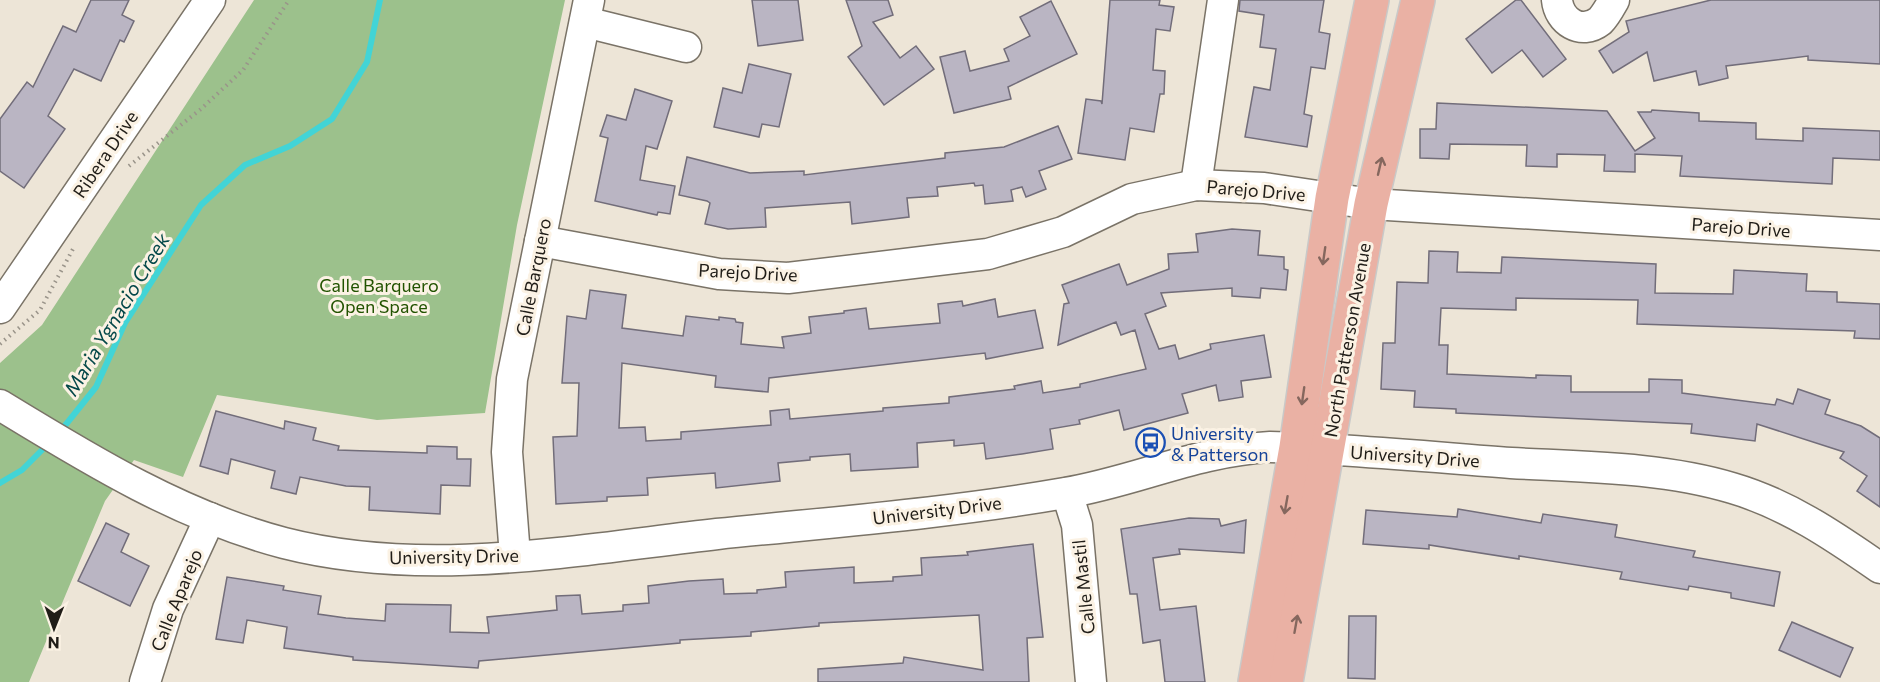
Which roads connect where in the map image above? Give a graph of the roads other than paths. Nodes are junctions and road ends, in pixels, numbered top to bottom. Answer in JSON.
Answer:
{"nodes":[{"id":1,"x":210,"y":0,"type":"edge"},
{"id":2,"x":1223,"y":0,"type":"edge"},
{"id":3,"x":1372,"y":0,"type":"edge"},
{"id":4,"x":1418,"y":0,"type":"edge"},
{"id":5,"x":1557,"y":0,"type":"edge"},
{"id":6,"x":1614,"y":0,"type":"edge"},
{"id":7,"x":587,"y":11,"type":"edge"},
{"id":8,"x":686,"y":47,"type":"dead end"},
{"id":9,"x":1196,"y":185,"type":"junction"},
{"id":10,"x":1332,"y":198,"type":"junction"},
{"id":11,"x":1371,"y":204,"type":"junction"},
{"id":12,"x":1880,"y":236,"type":"edge"},
{"id":13,"x":540,"y":241,"type":"junction"},
{"id":14,"x":0,"y":308,"type":"edge"},
{"id":15,"x":1,"y":406,"type":"edge"},
{"id":16,"x":1311,"y":449,"type":"junction"},
{"id":17,"x":1067,"y":493,"type":"junction"},
{"id":18,"x":210,"y":518,"type":"junction"},
{"id":19,"x":515,"y":556,"type":"junction"},
{"id":20,"x":1880,"y":568,"type":"edge"},
{"id":21,"x":145,"y":682,"type":"edge"},
{"id":22,"x":1091,"y":682,"type":"edge"},
{"id":23,"x":1255,"y":682,"type":"edge"},
{"id":24,"x":1286,"y":682,"type":"edge"}],
"edges":[{"from":1,"to":14,"type":"street","name":"Ribera Drive"},
{"from":2,"to":9,"type":"street"},
{"from":3,"to":10,"type":"main road","name":"North Patterson Avenue"},
{"from":11,"to":4,"type":"main road","name":"North Patterson Avenue","one_way":true},
{"from":5,"to":6,"type":"street"},
{"from":7,"to":8,"type":"street"},
{"from":7,"to":13,"type":"street","name":"Calle Barquero"},
{"from":9,"to":10,"type":"street","name":"Parejo Drive"},
{"from":9,"to":13,"type":"street","name":"Parejo Drive"},
{"from":10,"to":11,"type":"street","name":"Parejo Drive"},
{"from":10,"to":16,"type":"main road","name":"North Patterson Avenue","one_way":true},
{"from":11,"to":12,"type":"street","name":"Parejo Drive"},
{"from":11,"to":16,"type":"main road","name":"North Patterson Avenue"},
{"from":13,"to":19,"type":"street","name":"Calle Barquero"},
{"from":15,"to":18,"type":"street","name":"University Drive"},
{"from":16,"to":17,"type":"street","name":"University Drive"},
{"from":16,"to":20,"type":"street","name":"University Drive"},
{"from":16,"to":23,"type":"main road","name":"North Patterson Avenue","one_way":true},
{"from":24,"to":16,"type":"main road","name":"North Patterson Avenue","one_way":true},
{"from":17,"to":19,"type":"street","name":"University Drive"},
{"from":17,"to":22,"type":"street","name":"Calle Mastil"},
{"from":18,"to":19,"type":"street","name":"University Drive"},
{"from":18,"to":21,"type":"street","name":"Calle Aparejo"}]}
